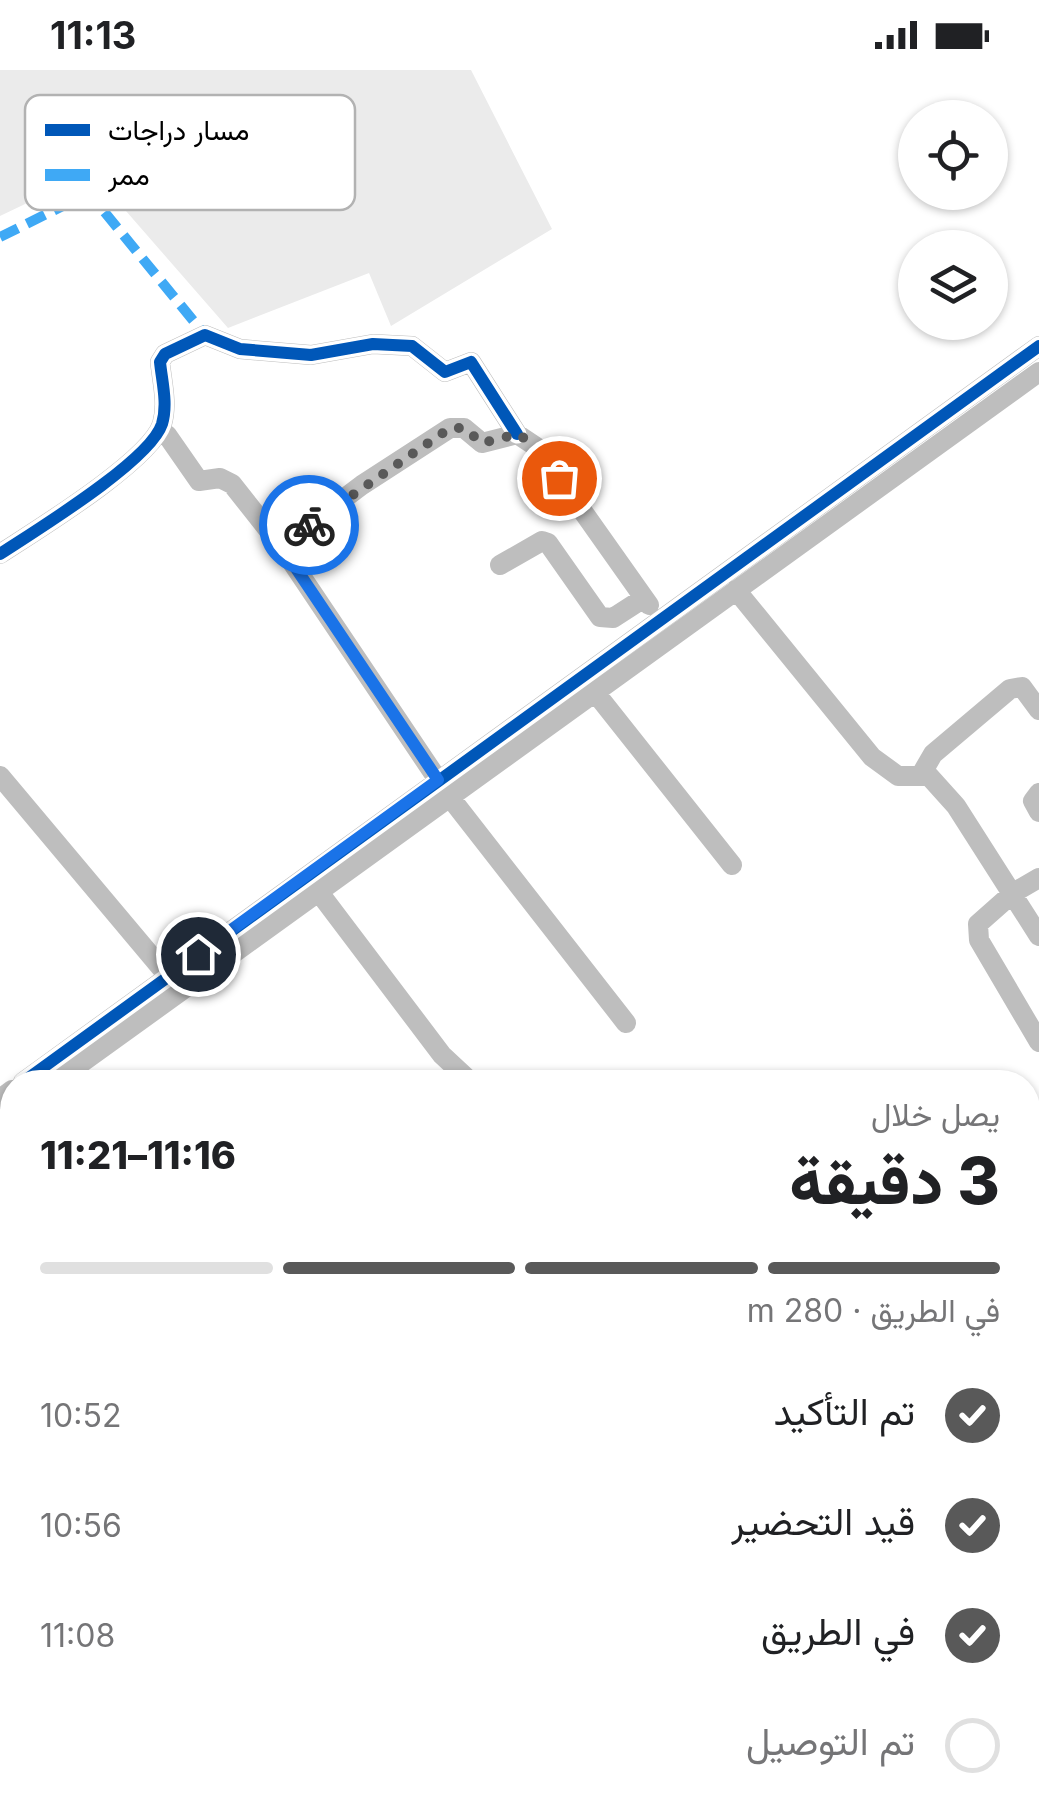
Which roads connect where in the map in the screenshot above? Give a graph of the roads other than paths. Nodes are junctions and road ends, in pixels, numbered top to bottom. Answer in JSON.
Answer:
{"nodes":[{"id":1,"x":1039,"y":346,"type":"edge"},
{"id":2,"x":1039,"y":372,"type":"edge"},
{"id":3,"x":159,"y":431,"type":"junction"},
{"id":4,"x":518,"y":434,"type":"junction"},
{"id":5,"x":281,"y":546,"type":"junction"},
{"id":6,"x":0,"y":554,"type":"edge"},
{"id":7,"x":500,"y":565,"type":"dead end"},
{"id":8,"x":736,"y":590,"type":"junction"},
{"id":9,"x":594,"y":692,"type":"junction"},
{"id":10,"x":1039,"y":710,"type":"edge"},
{"id":11,"x":922,"y":773,"type":"junction"},
{"id":12,"x":0,"y":776,"type":"edge"},
{"id":13,"x":444,"y":788,"type":"junction"},
{"id":14,"x":1039,"y":793,"type":"edge"},
{"id":15,"x":1039,"y":812,"type":"edge"},
{"id":16,"x":732,"y":865,"type":"dead end"},
{"id":17,"x":1039,"y":878,"type":"edge"},
{"id":18,"x":318,"y":890,"type":"junction"},
{"id":19,"x":1013,"y":893,"type":"junction"},
{"id":20,"x":1039,"y":936,"type":"edge"},
{"id":21,"x":168,"y":976,"type":"junction"},
{"id":22,"x":626,"y":1023,"type":"dead end"},
{"id":23,"x":1039,"y":1042,"type":"edge"},
{"id":24,"x":442,"y":1056,"type":"junction"},
{"id":25,"x":39,"y":1070,"type":"edge"},
{"id":26,"x":71,"y":1070,"type":"edge"},
{"id":27,"x":444,"y":1070,"type":"edge"},
{"id":28,"x":458,"y":1070,"type":"edge"}],
"edges":[{"from":1,"to":13,"type":"street"},
{"from":2,"to":8,"type":"street"},
{"from":3,"to":4,"type":"street"},
{"from":3,"to":5,"type":"street"},
{"from":3,"to":6,"type":"street"},
{"from":4,"to":5,"type":"street"},
{"from":4,"to":7,"type":"street"},
{"from":5,"to":13,"type":"street"},
{"from":8,"to":9,"type":"street"},
{"from":8,"to":11,"type":"street"},
{"from":9,"to":13,"type":"street"},
{"from":9,"to":16,"type":"street"},
{"from":10,"to":11,"type":"street"},
{"from":11,"to":19,"type":"street"},
{"from":12,"to":21,"type":"street"},
{"from":13,"to":18,"type":"street"},
{"from":13,"to":21,"type":"street"},
{"from":13,"to":22,"type":"street"},
{"from":14,"to":15,"type":"street"},
{"from":17,"to":19,"type":"street"},
{"from":18,"to":24,"type":"street"},
{"from":18,"to":26,"type":"street"},
{"from":19,"to":20,"type":"street"},
{"from":19,"to":23,"type":"street"},
{"from":21,"to":25,"type":"street"},
{"from":24,"to":27,"type":"street"},
{"from":24,"to":28,"type":"street"}]}
